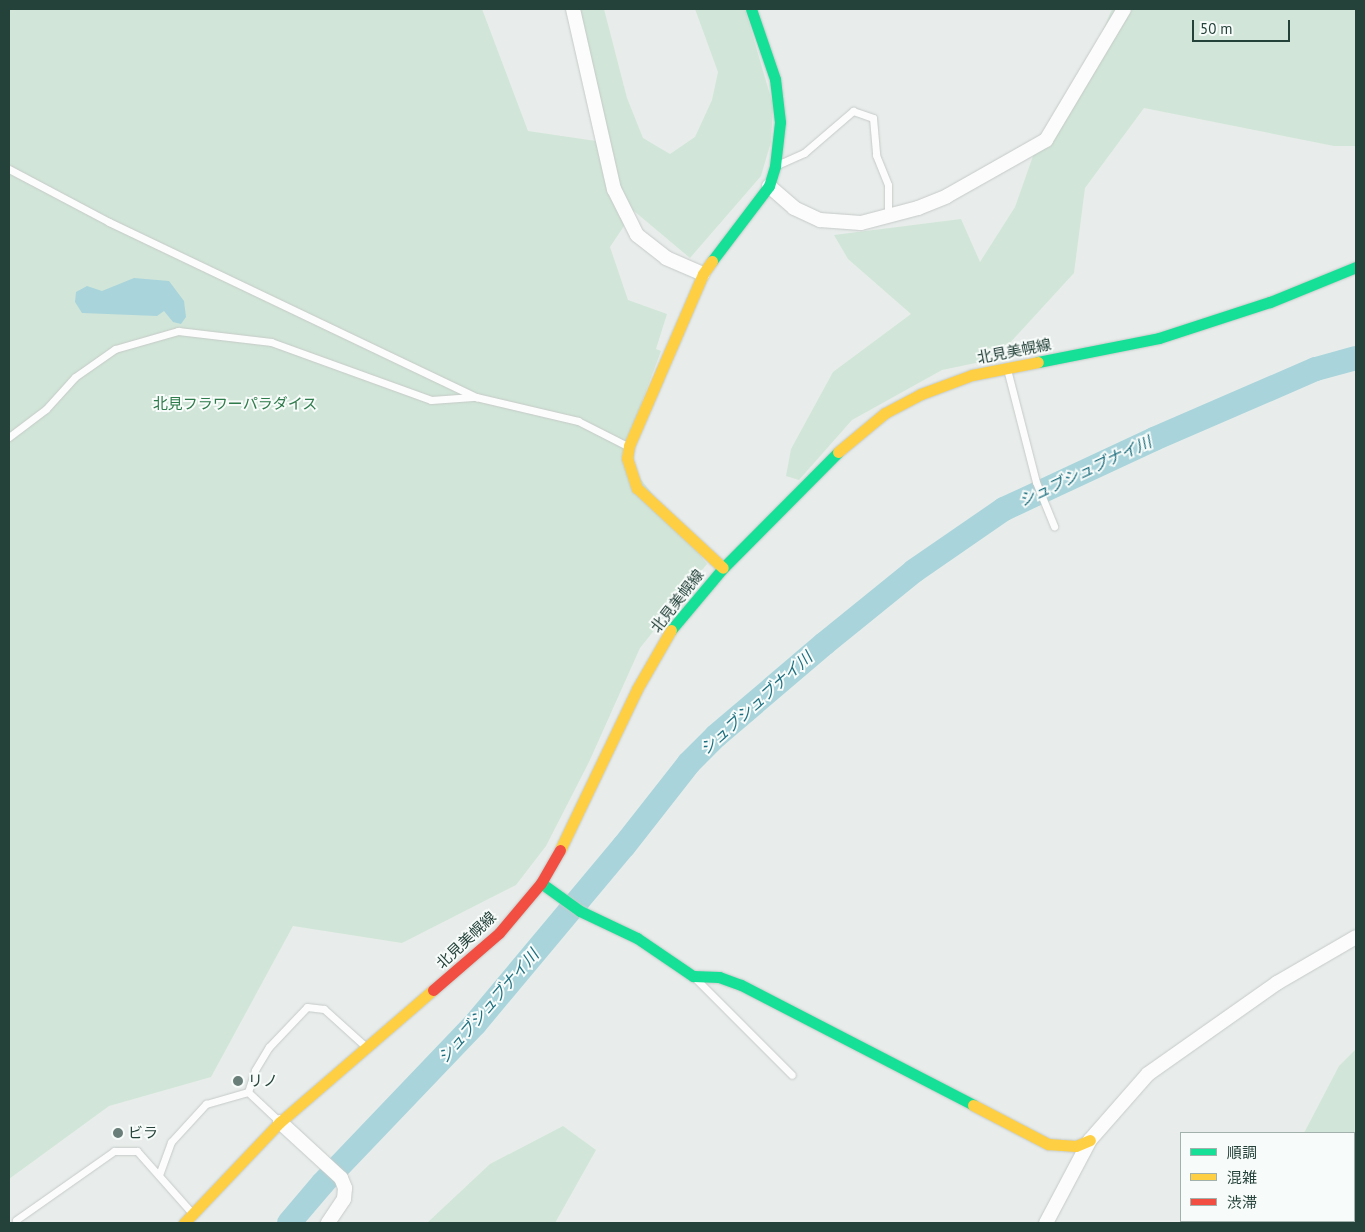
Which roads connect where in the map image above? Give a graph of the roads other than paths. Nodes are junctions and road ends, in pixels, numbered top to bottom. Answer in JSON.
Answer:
{"nodes":[{"id":1,"x":573,"y":9,"type":"edge"},
{"id":2,"x":751,"y":9,"type":"edge"},
{"id":3,"x":1124,"y":9,"type":"edge"},
{"id":4,"x":775,"y":166,"type":"junction"},
{"id":5,"x":9,"y":169,"type":"edge"},
{"id":6,"x":769,"y":186,"type":"junction"},
{"id":7,"x":888,"y":216,"type":"junction"},
{"id":8,"x":1356,"y":267,"type":"edge"},
{"id":9,"x":704,"y":274,"type":"junction"},
{"id":10,"x":1007,"y":368,"type":"junction"},
{"id":11,"x":476,"y":397,"type":"junction"},
{"id":12,"x":9,"y":437,"type":"edge"},
{"id":13,"x":629,"y":446,"type":"junction"},
{"id":14,"x":1054,"y":526,"type":"dead end"},
{"id":15,"x":723,"y":568,"type":"junction"},
{"id":16,"x":541,"y":883,"type":"junction"},
{"id":17,"x":1356,"y":937,"type":"edge"},
{"id":18,"x":693,"y":976,"type":"junction"},
{"id":19,"x":366,"y":1047,"type":"junction"},
{"id":20,"x":792,"y":1075,"type":"dead end"},
{"id":21,"x":248,"y":1092,"type":"junction"},
{"id":22,"x":280,"y":1122,"type":"junction"},
{"id":23,"x":1090,"y":1140,"type":"junction"},
{"id":24,"x":159,"y":1176,"type":"junction"},
{"id":25,"x":193,"y":1214,"type":"junction"},
{"id":26,"x":16,"y":1220,"type":"dead end"},
{"id":27,"x":184,"y":1223,"type":"edge"},
{"id":28,"x":328,"y":1223,"type":"edge"},
{"id":29,"x":1046,"y":1223,"type":"edge"}],
"edges":[{"from":1,"to":9,"type":"street"},
{"from":2,"to":4,"type":"main road"},
{"from":3,"to":7,"type":"street"},
{"from":4,"to":6,"type":"main road"},
{"from":4,"to":7,"type":"lane"},
{"from":5,"to":11,"type":"lane"},
{"from":6,"to":7,"type":"street"},
{"from":6,"to":9,"type":"main road"},
{"from":8,"to":10,"type":"main road","name":"北見美幌線"},
{"from":9,"to":13,"type":"main road"},
{"from":10,"to":14,"type":"lane"},
{"from":10,"to":15,"type":"main road","name":"北見美幌線"},
{"from":11,"to":12,"type":"lane"},
{"from":11,"to":13,"type":"lane"},
{"from":13,"to":15,"type":"main road"},
{"from":15,"to":16,"type":"main road","name":"北見美幌線"},
{"from":16,"to":18,"type":"main road"},
{"from":16,"to":19,"type":"main road","name":"北見美幌線"},
{"from":17,"to":23,"type":"street"},
{"from":18,"to":20,"type":"lane"},
{"from":18,"to":23,"type":"main road"},
{"from":19,"to":21,"type":"lane"},
{"from":19,"to":22,"type":"main road","name":"北見美幌線"},
{"from":21,"to":22,"type":"lane"},
{"from":21,"to":24,"type":"lane"},
{"from":22,"to":25,"type":"main road","name":"北見美幌線"},
{"from":22,"to":28,"type":"street"},
{"from":23,"to":29,"type":"street"},
{"from":24,"to":25,"type":"lane"},
{"from":24,"to":26,"type":"lane"},
{"from":25,"to":27,"type":"main road","name":"北見美幌線"}]}
